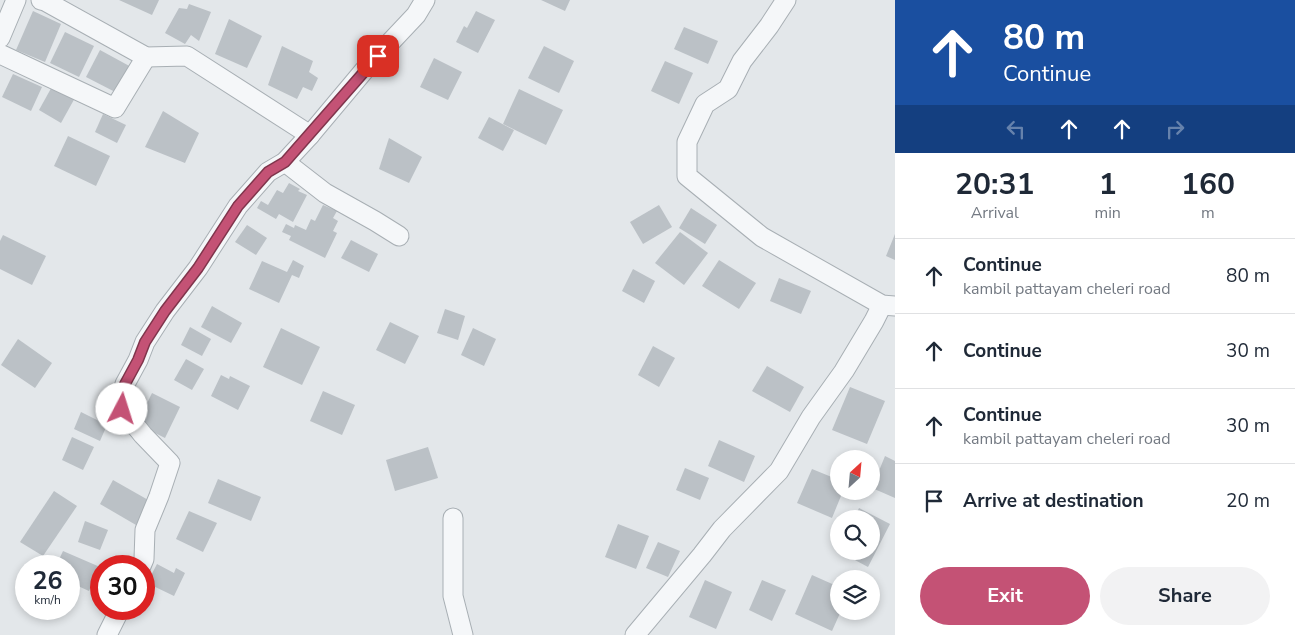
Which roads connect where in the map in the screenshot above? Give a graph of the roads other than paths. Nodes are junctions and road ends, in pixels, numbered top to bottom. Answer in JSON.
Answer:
{"nodes":[{"id":1,"x":16,"y":0,"type":"edge"},
{"id":2,"x":41,"y":0,"type":"edge"},
{"id":3,"x":425,"y":0,"type":"edge"},
{"id":4,"x":786,"y":0,"type":"edge"},
{"id":5,"x":0,"y":38,"type":"edge"},
{"id":6,"x":0,"y":54,"type":"edge"},
{"id":7,"x":146,"y":57,"type":"junction"},
{"id":8,"x":310,"y":135,"type":"junction"},
{"id":9,"x":285,"y":162,"type":"junction"},
{"id":10,"x":398,"y":236,"type":"dead end"},
{"id":11,"x":888,"y":306,"type":"edge"},
{"id":12,"x":453,"y":518,"type":"dead end"},
{"id":13,"x":144,"y":555,"type":"edge"},
{"id":14,"x":114,"y":620,"type":"edge"},
{"id":15,"x":107,"y":635,"type":"edge"},
{"id":16,"x":463,"y":635,"type":"edge"},
{"id":17,"x":635,"y":635,"type":"edge"}],
"edges":[{"from":1,"to":5,"type":"street"},
{"from":2,"to":7,"type":"street"},
{"from":3,"to":8,"type":"street"},
{"from":4,"to":11,"type":"street"},
{"from":6,"to":7,"type":"street"},
{"from":7,"to":8,"type":"street"},
{"from":8,"to":9,"type":"street"},
{"from":9,"to":10,"type":"street"},
{"from":9,"to":13,"type":"street"},
{"from":11,"to":17,"type":"street"},
{"from":12,"to":16,"type":"street"},
{"from":14,"to":15,"type":"street"}]}
